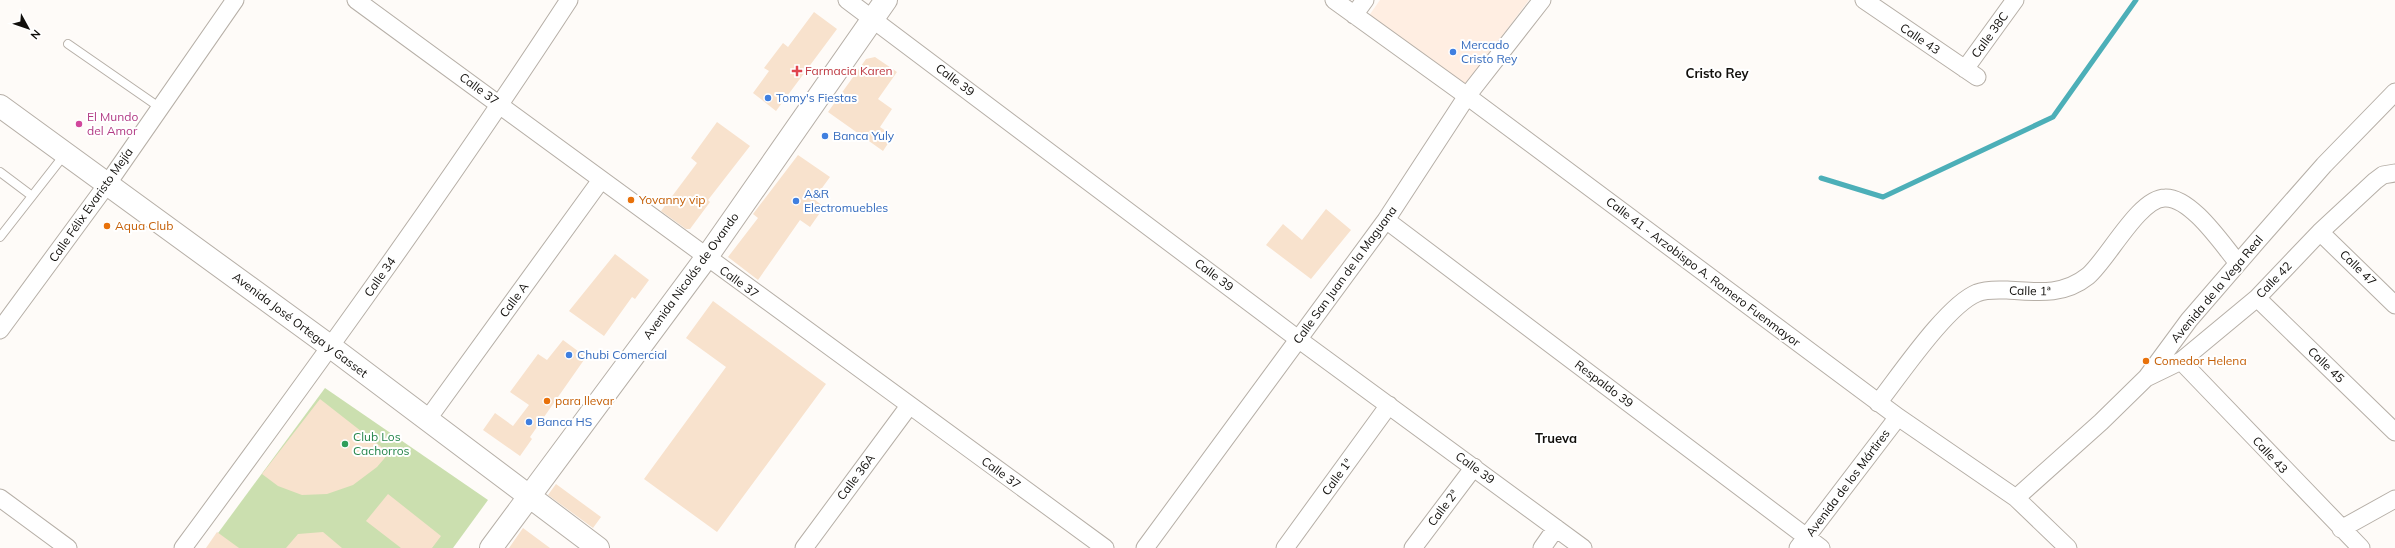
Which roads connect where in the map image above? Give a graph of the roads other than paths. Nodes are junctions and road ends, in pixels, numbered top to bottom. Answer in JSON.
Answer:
{"nodes":[{"id":1,"x":235,"y":0,"type":"edge"},
{"id":2,"x":356,"y":0,"type":"edge"},
{"id":3,"x":569,"y":0,"type":"edge"},
{"id":4,"x":847,"y":0,"type":"edge"},
{"id":5,"x":886,"y":0,"type":"edge"},
{"id":6,"x":1334,"y":0,"type":"edge"},
{"id":7,"x":1365,"y":0,"type":"edge"},
{"id":8,"x":1542,"y":0,"type":"edge"},
{"id":9,"x":1864,"y":0,"type":"edge"},
{"id":10,"x":2015,"y":0,"type":"edge"},
{"id":11,"x":1354,"y":15,"type":"junction"},
{"id":12,"x":872,"y":18,"type":"junction"},
{"id":13,"x":68,"y":44,"type":"dead end"},
{"id":14,"x":1971,"y":73,"type":"joint"},
{"id":15,"x":2395,"y":92,"type":"edge"},
{"id":16,"x":1467,"y":96,"type":"junction"},
{"id":17,"x":500,"y":105,"type":"junction"},
{"id":18,"x":0,"y":106,"type":"edge"},
{"id":19,"x":159,"y":107,"type":"junction"},
{"id":20,"x":66,"y":153,"type":"junction"},
{"id":21,"x":0,"y":172,"type":"edge"},
{"id":22,"x":2394,"y":172,"type":"edge"},
{"id":23,"x":601,"y":180,"type":"junction"},
{"id":24,"x":108,"y":183,"type":"junction"},
{"id":25,"x":32,"y":196,"type":"junction"},
{"id":26,"x":1386,"y":220,"type":"junction"},
{"id":27,"x":2320,"y":232,"type":"junction"},
{"id":28,"x":0,"y":237,"type":"edge"},
{"id":29,"x":706,"y":258,"type":"junction"},
{"id":30,"x":2238,"y":263,"type":"junction"},
{"id":31,"x":2257,"y":298,"type":"junction"},
{"id":32,"x":2395,"y":305,"type":"edge"},
{"id":33,"x":0,"y":330,"type":"edge"},
{"id":34,"x":1298,"y":339,"type":"junction"},
{"id":35,"x":330,"y":347,"type":"junction"},
{"id":36,"x":2181,"y":361,"type":"junction"},
{"id":37,"x":2146,"y":377,"type":"junction"},
{"id":38,"x":1878,"y":403,"type":"junction"},
{"id":39,"x":1389,"y":405,"type":"junction"},
{"id":40,"x":909,"y":406,"type":"junction"},
{"id":41,"x":1898,"y":417,"type":"junction"},
{"id":42,"x":427,"y":420,"type":"junction"},
{"id":43,"x":2395,"y":432,"type":"edge"},
{"id":44,"x":1474,"y":467,"type":"junction"},
{"id":45,"x":528,"y":496,"type":"junction"},
{"id":46,"x":0,"y":498,"type":"edge"},
{"id":47,"x":2016,"y":498,"type":"junction"},
{"id":48,"x":2395,"y":499,"type":"edge"},
{"id":49,"x":1556,"y":528,"type":"junction"},
{"id":50,"x":2341,"y":529,"type":"junction"},
{"id":51,"x":1802,"y":542,"type":"edge"},
{"id":52,"x":68,"y":548,"type":"edge"},
{"id":53,"x":183,"y":548,"type":"edge"},
{"id":54,"x":491,"y":548,"type":"edge"},
{"id":55,"x":598,"y":548,"type":"edge"},
{"id":56,"x":804,"y":548,"type":"edge"},
{"id":57,"x":1105,"y":548,"type":"edge"},
{"id":58,"x":1145,"y":548,"type":"edge"},
{"id":59,"x":1285,"y":548,"type":"edge"},
{"id":60,"x":1413,"y":548,"type":"edge"},
{"id":61,"x":1542,"y":548,"type":"edge"},
{"id":62,"x":1583,"y":548,"type":"edge"},
{"id":63,"x":1821,"y":548,"type":"edge"},
{"id":64,"x":2068,"y":548,"type":"edge"},
{"id":65,"x":2361,"y":548,"type":"edge"}],
"edges":[{"from":1,"to":19,"type":"street","name":"Calle Félix Evaristo Mejía"},
{"from":2,"to":17,"type":"street","name":"Calle 37"},
{"from":3,"to":17,"type":"street","name":"Calle 34"},
{"from":4,"to":12,"type":"street","name":"Calle 39"},
{"from":5,"to":12,"type":"main road","name":"Avenida Nicolás de Ovando"},
{"from":6,"to":11,"type":"street","name":"Calle 41 - Arzobispo A. Romero Fuenmayor"},
{"from":7,"to":11,"type":"street"},
{"from":8,"to":16,"type":"street","name":"Calle San Juan de la Maguana"},
{"from":9,"to":14,"type":"street","name":"Calle 43"},
{"from":10,"to":14,"type":"street","name":"Calle 38C"},
{"from":11,"to":16,"type":"street","name":"Calle 41 - Arzobispo A. Romero Fuenmayor"},
{"from":12,"to":29,"type":"main road","name":"Avenida Nicolás de Ovando"},
{"from":12,"to":34,"type":"street","name":"Calle 39"},
{"from":13,"to":19,"type":"lane"},
{"from":15,"to":30,"type":"street","name":"Avenida de la Vega Real"},
{"from":16,"to":26,"type":"street","name":"Calle San Juan de la Maguana"},
{"from":16,"to":38,"type":"street","name":"Calle 41 - Arzobispo A. Romero Fuenmayor"},
{"from":17,"to":23,"type":"street","name":"Calle 37"},
{"from":17,"to":35,"type":"street","name":"Calle 34"},
{"from":18,"to":20,"type":"main road","name":"Avenida José Ortega y Gasset"},
{"from":19,"to":24,"type":"street","name":"Calle Félix Evaristo Mejía"},
{"from":20,"to":24,"type":"main road","name":"Avenida José Ortega y Gasset"},
{"from":20,"to":25,"type":"lane"},
{"from":21,"to":25,"type":"lane"},
{"from":22,"to":27,"type":"street","name":"Calle 42"},
{"from":23,"to":29,"type":"street","name":"Calle 37"},
{"from":23,"to":42,"type":"street","name":"Calle A"},
{"from":24,"to":33,"type":"street","name":"Calle Félix Evaristo Mejía"},
{"from":24,"to":35,"type":"main road","name":"Avenida José Ortega y Gasset"},
{"from":25,"to":28,"type":"lane"},
{"from":26,"to":34,"type":"street","name":"Calle San Juan de la Maguana"},
{"from":26,"to":51,"type":"street","name":"Respaldo 39"},
{"from":27,"to":31,"type":"street","name":"Calle 42"},
{"from":27,"to":32,"type":"street","name":"Calle 47"},
{"from":29,"to":40,"type":"street","name":"Calle 37"},
{"from":29,"to":45,"type":"main road","name":"Avenida Nicolás de Ovando"},
{"from":30,"to":37,"type":"street","name":"Avenida de la Vega Real"},
{"from":30,"to":38,"type":"street","name":"Calle 1ª"},
{"from":31,"to":36,"type":"street","name":"Calle 42"},
{"from":31,"to":43,"type":"street","name":"Calle 45"},
{"from":34,"to":39,"type":"street","name":"Calle 39"},
{"from":34,"to":58,"type":"street","name":"Calle San Juan de la Maguana"},
{"from":35,"to":42,"type":"main road","name":"Avenida José Ortega y Gasset"},
{"from":35,"to":53,"type":"street","name":"Calle 34"},
{"from":36,"to":37,"type":"street","name":"Calle 42"},
{"from":36,"to":50,"type":"street","name":"Calle 43"},
{"from":37,"to":47,"type":"street","name":"Avenida de la Vega Real"},
{"from":38,"to":41,"type":"street","name":"Calle 41 - Arzobispo A. Romero Fuenmayor"},
{"from":39,"to":44,"type":"street","name":"Calle 39"},
{"from":39,"to":59,"type":"street","name":"Calle 1ª"},
{"from":40,"to":56,"type":"street","name":"Calle 36A"},
{"from":40,"to":57,"type":"street","name":"Calle 37"},
{"from":41,"to":47,"type":"street","name":"Calle 41 - Arzobispo A. Romero Fuenmayor"},
{"from":41,"to":51,"type":"street","name":"Avenida de los Mártires"},
{"from":42,"to":45,"type":"main road","name":"Avenida José Ortega y Gasset"},
{"from":44,"to":49,"type":"street","name":"Calle 39"},
{"from":44,"to":60,"type":"street","name":"Calle 2ª"},
{"from":45,"to":54,"type":"main road","name":"Avenida Nicolás de Ovando"},
{"from":45,"to":55,"type":"main road","name":"Avenida José Ortega y Gasset"},
{"from":46,"to":52,"type":"street"},
{"from":47,"to":64,"type":"street","name":"Calle 41 - Arzobispo A. Romero Fuenmayor"},
{"from":48,"to":50,"type":"street"},
{"from":49,"to":61,"type":"street"},
{"from":49,"to":62,"type":"street","name":"Calle 39"},
{"from":50,"to":65,"type":"street","name":"Calle 43"},
{"from":51,"to":63,"type":"street","name":"Respaldo 39"}]}
